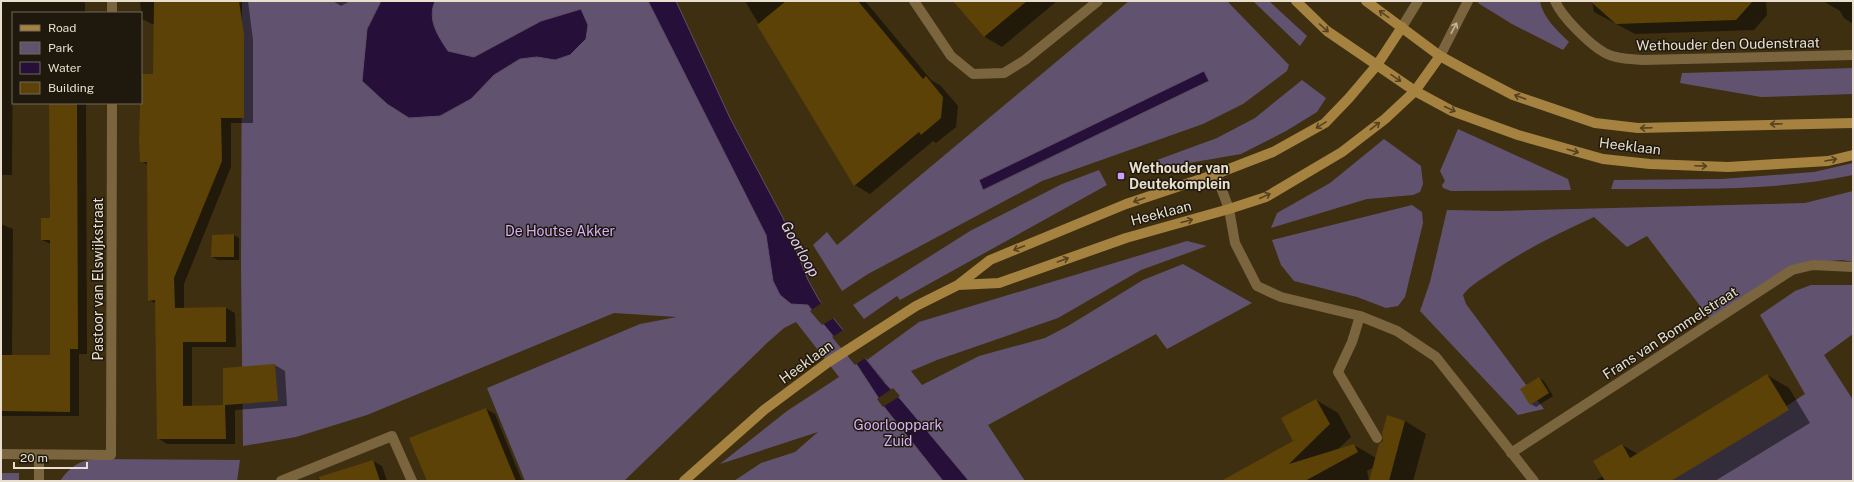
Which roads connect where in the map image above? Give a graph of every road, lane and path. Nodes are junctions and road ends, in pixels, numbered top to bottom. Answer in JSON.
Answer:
{"nodes":[{"id":1,"x":112,"y":1,"type":"edge"},
{"id":2,"x":914,"y":1,"type":"edge"},
{"id":3,"x":1098,"y":1,"type":"edge"},
{"id":4,"x":1296,"y":1,"type":"edge"},
{"id":5,"x":1366,"y":1,"type":"edge"},
{"id":6,"x":1418,"y":1,"type":"edge"},
{"id":7,"x":1468,"y":1,"type":"edge"},
{"id":8,"x":1555,"y":1,"type":"edge"},
{"id":9,"x":112,"y":12,"type":"edge"},
{"id":10,"x":1402,"y":27,"type":"junction"},
{"id":11,"x":1440,"y":56,"type":"junction"},
{"id":12,"x":1853,"y":56,"type":"edge"},
{"id":13,"x":1377,"y":65,"type":"junction"},
{"id":14,"x":1415,"y":91,"type":"junction"},
{"id":15,"x":112,"y":104,"type":"edge"},
{"id":16,"x":1853,"y":123,"type":"edge"},
{"id":17,"x":1853,"y":155,"type":"edge"},
{"id":18,"x":1216,"y":174,"type":"junction"},
{"id":19,"x":1229,"y":209,"type":"junction"},
{"id":20,"x":1853,"y":267,"type":"edge"},
{"id":21,"x":958,"y":285,"type":"junction"},
{"id":22,"x":1360,"y":316,"type":"junction"},
{"id":23,"x":1377,"y":438,"type":"dead end"},
{"id":24,"x":1511,"y":453,"type":"junction"},
{"id":25,"x":1,"y":454,"type":"edge"},
{"id":26,"x":39,"y":455,"type":"junction"},
{"id":27,"x":39,"y":481,"type":"edge"},
{"id":28,"x":281,"y":481,"type":"edge"},
{"id":29,"x":412,"y":481,"type":"edge"},
{"id":30,"x":684,"y":481,"type":"edge"},
{"id":31,"x":1534,"y":481,"type":"edge"}],
"edges":[{"from":1,"to":9,"type":"street"},
{"from":2,"to":3,"type":"street"},
{"from":4,"to":13,"type":"main road","one_way":true},
{"from":10,"to":5,"type":"main road","one_way":true},
{"from":6,"to":10,"type":"street"},
{"from":11,"to":7,"type":"street","one_way":true},
{"from":8,"to":12,"type":"street","name":"Wethouder den Oudenstraat"},
{"from":10,"to":11,"type":"main road","name":"Heeklaan"},
{"from":10,"to":13,"type":"main road","name":"Heeklaan"},
{"from":11,"to":14,"type":"main road","name":"Heeklaan"},
{"from":16,"to":11,"type":"main road","name":"Heeklaan","one_way":true},
{"from":13,"to":14,"type":"main road","name":"Heeklaan","one_way":true},
{"from":13,"to":18,"type":"main road","name":"Heeklaan","one_way":true},
{"from":14,"to":17,"type":"main road","name":"Heeklaan","one_way":true},
{"from":19,"to":14,"type":"main road","name":"Heeklaan","one_way":true},
{"from":15,"to":26,"type":"street","name":"Pastoor van Elswijkstraat"},
{"from":18,"to":19,"type":"street"},
{"from":18,"to":21,"type":"main road","name":"Heeklaan","one_way":true},
{"from":21,"to":19,"type":"main road","name":"Heeklaan","one_way":true},
{"from":19,"to":22,"type":"street"},
{"from":20,"to":24,"type":"street","name":"Frans van Bommelstraat"},
{"from":21,"to":30,"type":"main road","name":"Heeklaan"},
{"from":22,"to":23,"type":"street"},
{"from":22,"to":24,"type":"street"},
{"from":24,"to":31,"type":"street"},
{"from":25,"to":26,"type":"street"},
{"from":26,"to":27,"type":"street"},
{"from":28,"to":29,"type":"street"}]}
